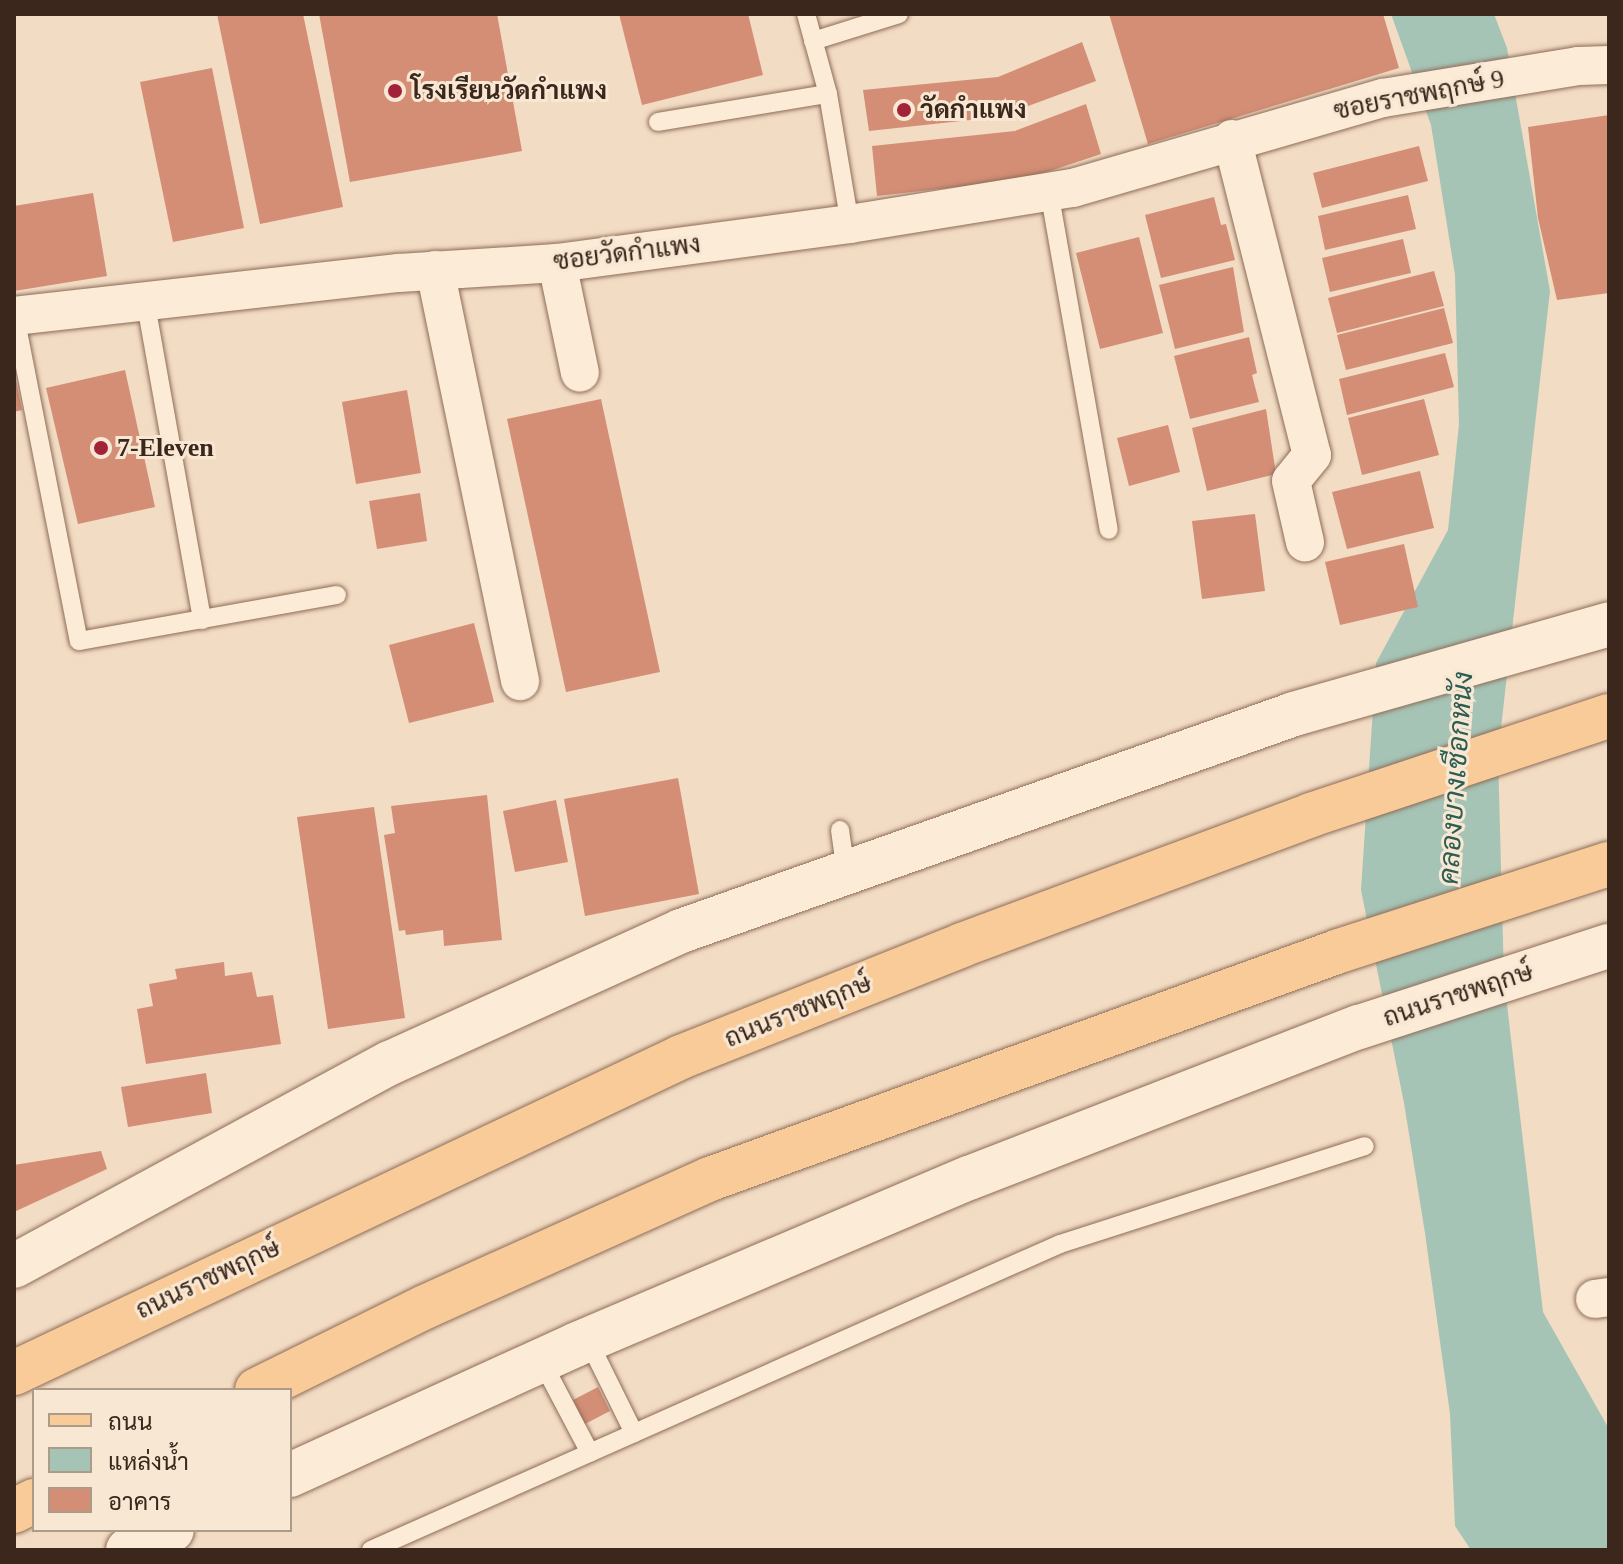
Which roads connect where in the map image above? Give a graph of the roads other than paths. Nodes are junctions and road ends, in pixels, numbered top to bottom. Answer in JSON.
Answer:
{"nodes":[{"id":1,"x":806,"y":14,"type":"edge"},
{"id":2,"x":899,"y":14,"type":"edge"},
{"id":3,"x":813,"y":41,"type":"junction"},
{"id":4,"x":1609,"y":65,"type":"edge"},
{"id":5,"x":828,"y":94,"type":"junction"},
{"id":6,"x":658,"y":122,"type":"dead end"},
{"id":7,"x":1232,"y":139,"type":"junction"},
{"id":8,"x":1049,"y":191,"type":"junction"},
{"id":9,"x":850,"y":224,"type":"junction"},
{"id":10,"x":557,"y":263,"type":"junction"},
{"id":11,"x":435,"y":270,"type":"junction"},
{"id":12,"x":145,"y":299,"type":"junction"},
{"id":13,"x":14,"y":316,"type":"edge"},
{"id":14,"x":580,"y":373,"type":"dead end"},
{"id":15,"x":1109,"y":530,"type":"dead end"},
{"id":16,"x":1305,"y":542,"type":"dead end"},
{"id":17,"x":337,"y":595,"type":"dead end"},
{"id":18,"x":202,"y":620,"type":"junction"},
{"id":19,"x":1609,"y":624,"type":"edge"},
{"id":20,"x":520,"y":681,"type":"dead end"},
{"id":21,"x":1609,"y":716,"type":"edge"},
{"id":22,"x":840,"y":830,"type":"dead end"},
{"id":23,"x":1606,"y":865,"type":"edge"},
{"id":24,"x":846,"y":873,"type":"junction"},
{"id":25,"x":1609,"y":946,"type":"edge"},
{"id":26,"x":1365,"y":1146,"type":"dead end"},
{"id":27,"x":14,"y":1266,"type":"edge"},
{"id":28,"x":588,"y":1340,"type":"junction"},
{"id":29,"x":541,"y":1360,"type":"junction"},
{"id":30,"x":14,"y":1373,"type":"edge"},
{"id":31,"x":261,"y":1388,"type":"edge"},
{"id":32,"x":634,"y":1433,"type":"junction"},
{"id":33,"x":590,"y":1453,"type":"junction"},
{"id":34,"x":292,"y":1474,"type":"edge"},
{"id":35,"x":32,"y":1502,"type":"edge"},
{"id":36,"x":14,"y":1511,"type":"edge"},
{"id":37,"x":168,"y":1532,"type":"edge"},
{"id":38,"x":128,"y":1550,"type":"edge"},
{"id":39,"x":371,"y":1550,"type":"edge"}],
"edges":[{"from":1,"to":3,"type":"lane"},
{"from":2,"to":3,"type":"lane"},
{"from":3,"to":5,"type":"lane"},
{"from":4,"to":7,"type":"street","name":"ซอยราชพฤกษ์ 9"},
{"from":5,"to":6,"type":"lane"},
{"from":5,"to":9,"type":"lane"},
{"from":7,"to":8,"type":"street","name":"ซอยวัดกำแพง"},
{"from":7,"to":16,"type":"street"},
{"from":8,"to":9,"type":"street","name":"ซอยวัดกำแพง"},
{"from":8,"to":15,"type":"lane"},
{"from":9,"to":10,"type":"street","name":"ซอยวัดกำแพง"},
{"from":10,"to":11,"type":"street","name":"ซอยวัดกำแพง"},
{"from":10,"to":14,"type":"street"},
{"from":11,"to":12,"type":"street","name":"ซอยวัดกำแพง"},
{"from":11,"to":20,"type":"street"},
{"from":12,"to":13,"type":"street","name":"ซอยวัดกำแพง"},
{"from":12,"to":18,"type":"lane"},
{"from":13,"to":18,"type":"lane"},
{"from":17,"to":18,"type":"lane"},
{"from":19,"to":24,"type":"main road"},
{"from":21,"to":30,"type":"main road","name":"ถนนราชพฤกษ์"},
{"from":22,"to":24,"type":"lane"},
{"from":23,"to":31,"type":"main road"},
{"from":24,"to":27,"type":"main road"},
{"from":25,"to":28,"type":"main road","name":"ถนนราชพฤกษ์"},
{"from":26,"to":32,"type":"lane"},
{"from":28,"to":29,"type":"main road","name":"ถนนราชพฤกษ์"},
{"from":28,"to":32,"type":"lane"},
{"from":29,"to":33,"type":"lane"},
{"from":29,"to":34,"type":"main road","name":"ถนนราชพฤกษ์"},
{"from":32,"to":33,"type":"lane"},
{"from":33,"to":39,"type":"lane"},
{"from":35,"to":36,"type":"main road"},
{"from":37,"to":38,"type":"main road"}]}
